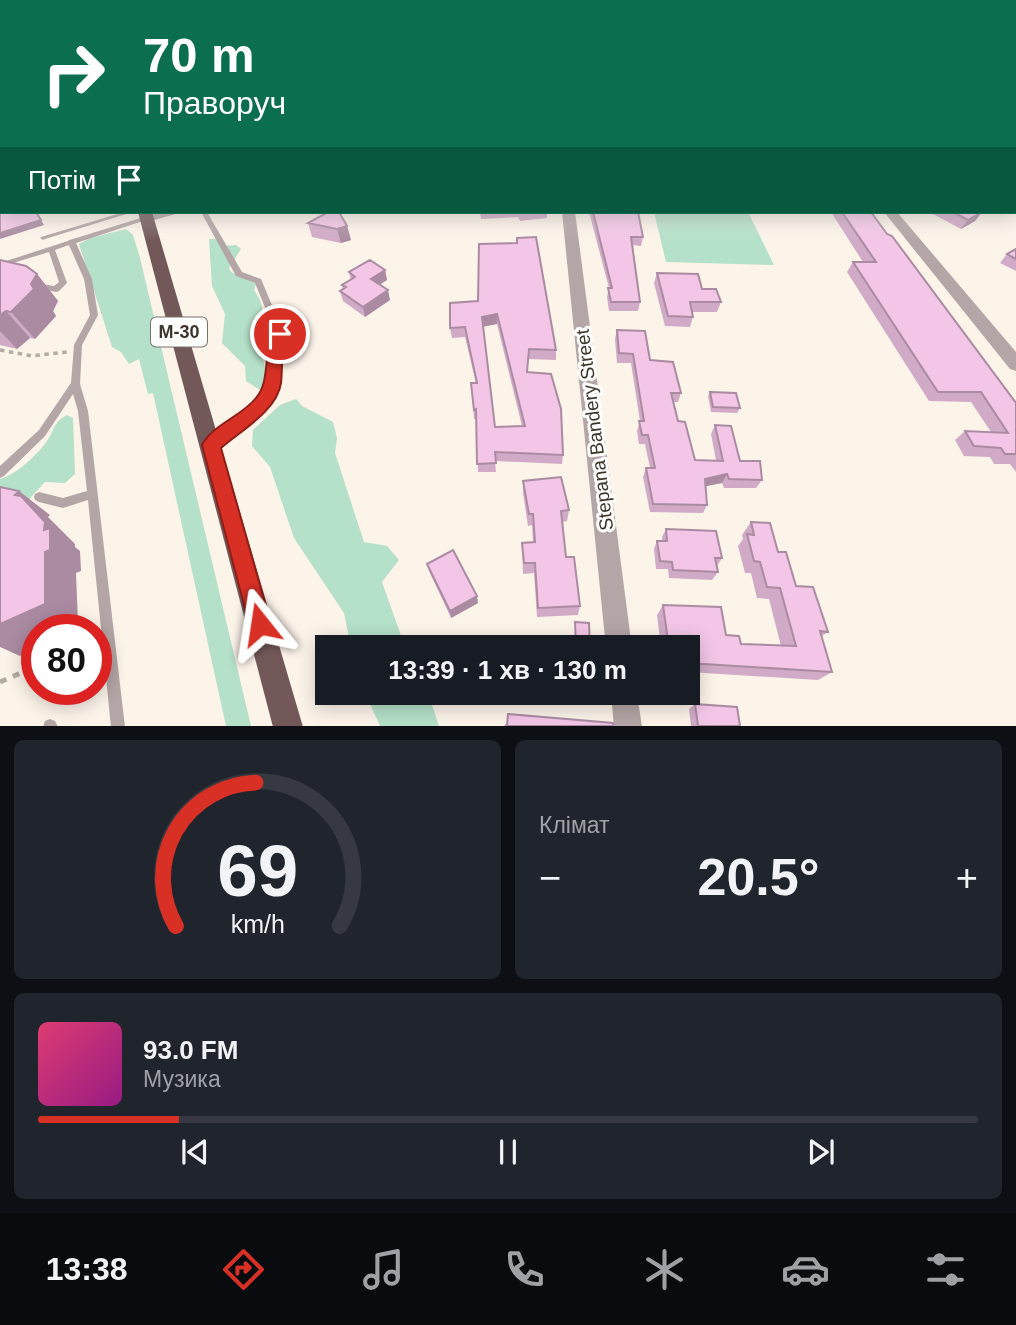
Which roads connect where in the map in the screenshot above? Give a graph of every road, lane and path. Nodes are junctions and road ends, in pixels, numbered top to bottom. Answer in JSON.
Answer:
{"nodes":[{"id":1,"x":141,"y":214,"type":"edge"},
{"id":2,"x":205,"y":214,"type":"edge"},
{"id":3,"x":568,"y":214,"type":"edge"},
{"id":4,"x":892,"y":214,"type":"edge"},
{"id":5,"x":43,"y":238,"type":"dead end"},
{"id":6,"x":71,"y":242,"type":"junction"},
{"id":7,"x":51,"y":248,"type":"junction"},
{"id":8,"x":0,"y":265,"type":"edge"},
{"id":9,"x":34,"y":285,"type":"edge"},
{"id":10,"x":78,"y":348,"type":"junction"},
{"id":11,"x":0,"y":350,"type":"edge"},
{"id":12,"x":1016,"y":364,"type":"edge"},
{"id":13,"x":75,"y":384,"type":"junction"},
{"id":14,"x":211,"y":445,"type":"junction"},
{"id":15,"x":0,"y":473,"type":"edge"},
{"id":16,"x":92,"y":494,"type":"junction"},
{"id":17,"x":39,"y":498,"type":"dead end"},
{"id":18,"x":617,"y":635,"type":"edge"},
{"id":19,"x":21,"y":673,"type":"edge"},
{"id":20,"x":0,"y":682,"type":"edge"},
{"id":21,"x":625,"y":705,"type":"edge"},
{"id":22,"x":118,"y":726,"type":"edge"},
{"id":23,"x":288,"y":726,"type":"edge"},
{"id":24,"x":628,"y":726,"type":"edge"}],
"edges":[{"from":1,"to":5,"type":"lane"},
{"from":1,"to":6,"type":"lane"},
{"from":1,"to":14,"type":"highway","number":"М-30"},
{"from":2,"to":14,"type":"lane"},
{"from":3,"to":18,"type":"street","name":"Stepana Bandery Street"},
{"from":4,"to":12,"type":"street"},
{"from":6,"to":7,"type":"lane"},
{"from":6,"to":10,"type":"lane"},
{"from":7,"to":8,"type":"lane"},
{"from":7,"to":9,"type":"lane"},
{"from":10,"to":11,"type":"path"},
{"from":10,"to":13,"type":"lane"},
{"from":13,"to":15,"type":"lane"},
{"from":13,"to":16,"type":"lane"},
{"from":14,"to":23,"type":"highway","number":"М-30"},
{"from":16,"to":17,"type":"lane"},
{"from":16,"to":22,"type":"lane"},
{"from":19,"to":20,"type":"path"},
{"from":21,"to":24,"type":"street"}]}
